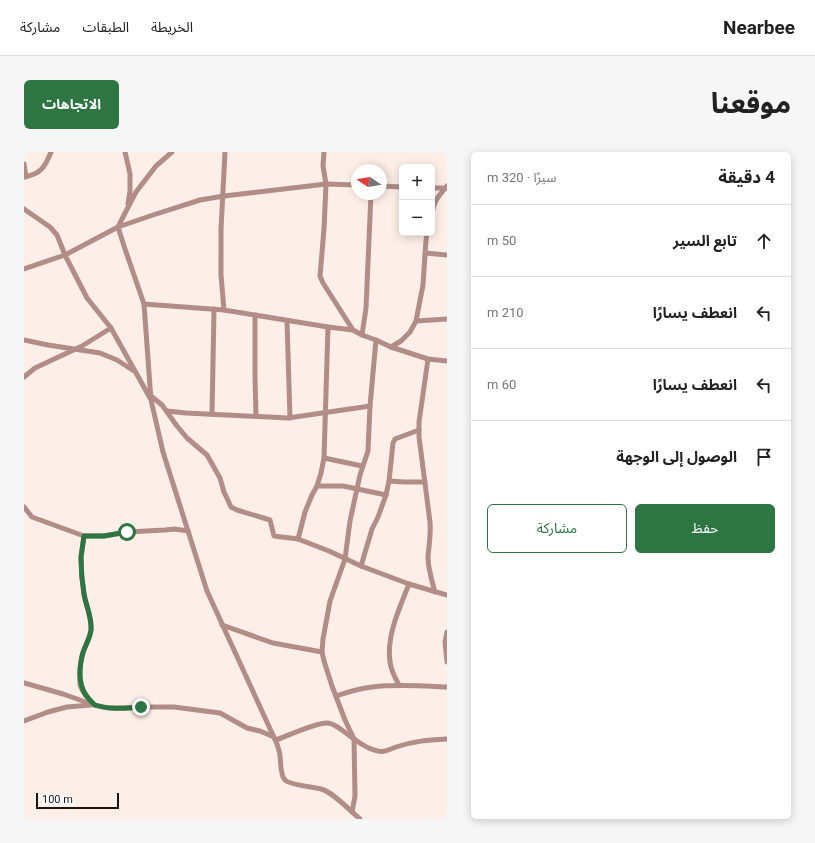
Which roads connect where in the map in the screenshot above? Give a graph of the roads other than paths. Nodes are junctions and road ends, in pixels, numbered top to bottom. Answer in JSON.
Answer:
{"nodes":[{"id":1,"x":51,"y":152,"type":"edge"},
{"id":2,"x":125,"y":152,"type":"edge"},
{"id":3,"x":172,"y":152,"type":"edge"},
{"id":4,"x":225,"y":152,"type":"edge"},
{"id":5,"x":324,"y":152,"type":"edge"},
{"id":6,"x":24,"y":164,"type":"edge"},
{"id":7,"x":25,"y":177,"type":"edge"},
{"id":8,"x":326,"y":184,"type":"junction"},
{"id":9,"x":351,"y":185,"type":"edge"},
{"id":10,"x":387,"y":187,"type":"edge"},
{"id":11,"x":447,"y":187,"type":"edge"},
{"id":12,"x":399,"y":188,"type":"edge"},
{"id":13,"x":435,"y":188,"type":"edge"},
{"id":14,"x":224,"y":196,"type":"junction"},
{"id":15,"x":371,"y":200,"type":"edge"},
{"id":16,"x":435,"y":203,"type":"edge"},
{"id":17,"x":128,"y":207,"type":"junction"},
{"id":18,"x":24,"y":209,"type":"edge"},
{"id":19,"x":118,"y":227,"type":"junction"},
{"id":20,"x":425,"y":236,"type":"edge"},
{"id":21,"x":427,"y":236,"type":"edge"},
{"id":22,"x":426,"y":240,"type":"junction"},
{"id":23,"x":425,"y":253,"type":"junction"},
{"id":24,"x":65,"y":255,"type":"junction"},
{"id":25,"x":447,"y":255,"type":"edge"},
{"id":26,"x":24,"y":268,"type":"edge"},
{"id":27,"x":144,"y":304,"type":"junction"},
{"id":28,"x":214,"y":309,"type":"junction"},
{"id":29,"x":224,"y":310,"type":"junction"},
{"id":30,"x":255,"y":315,"type":"junction"},
{"id":31,"x":447,"y":319,"type":"edge"},
{"id":32,"x":287,"y":321,"type":"junction"},
{"id":33,"x":416,"y":321,"type":"junction"},
{"id":34,"x":328,"y":327,"type":"junction"},
{"id":35,"x":111,"y":328,"type":"junction"},
{"id":36,"x":353,"y":330,"type":"junction"},
{"id":37,"x":362,"y":335,"type":"junction"},
{"id":38,"x":24,"y":340,"type":"edge"},
{"id":39,"x":376,"y":340,"type":"junction"},
{"id":40,"x":391,"y":347,"type":"junction"},
{"id":41,"x":74,"y":349,"type":"junction"},
{"id":42,"x":428,"y":359,"type":"junction"},
{"id":43,"x":447,"y":361,"type":"edge"},
{"id":44,"x":135,"y":371,"type":"junction"},
{"id":45,"x":24,"y":377,"type":"edge"},
{"id":46,"x":151,"y":398,"type":"junction"},
{"id":47,"x":370,"y":406,"type":"junction"},
{"id":48,"x":167,"y":411,"type":"junction"},
{"id":49,"x":325,"y":412,"type":"junction"},
{"id":50,"x":212,"y":414,"type":"junction"},
{"id":51,"x":256,"y":416,"type":"junction"},
{"id":52,"x":290,"y":418,"type":"junction"},
{"id":53,"x":419,"y":430,"type":"junction"},
{"id":54,"x":324,"y":458,"type":"junction"},
{"id":55,"x":362,"y":466,"type":"junction"},
{"id":56,"x":389,"y":480,"type":"junction"},
{"id":57,"x":425,"y":482,"type":"junction"},
{"id":58,"x":317,"y":486,"type":"junction"},
{"id":59,"x":357,"y":489,"type":"junction"},
{"id":60,"x":386,"y":495,"type":"junction"},
{"id":61,"x":24,"y":508,"type":"edge"},
{"id":62,"x":188,"y":532,"type":"junction"},
{"id":63,"x":84,"y":536,"type":"junction"},
{"id":64,"x":298,"y":539,"type":"junction"},
{"id":65,"x":345,"y":559,"type":"junction"},
{"id":66,"x":361,"y":566,"type":"junction"},
{"id":67,"x":409,"y":584,"type":"junction"},
{"id":68,"x":435,"y":592,"type":"junction"},
{"id":69,"x":447,"y":595,"type":"edge"},
{"id":70,"x":222,"y":625,"type":"junction"},
{"id":71,"x":447,"y":632,"type":"edge"},
{"id":72,"x":322,"y":652,"type":"junction"},
{"id":73,"x":447,"y":662,"type":"edge"},
{"id":74,"x":24,"y":683,"type":"edge"},
{"id":75,"x":398,"y":685,"type":"junction"},
{"id":76,"x":447,"y":687,"type":"edge"},
{"id":77,"x":336,"y":696,"type":"junction"},
{"id":78,"x":94,"y":704,"type":"junction"},
{"id":79,"x":24,"y":721,"type":"edge"},
{"id":80,"x":275,"y":738,"type":"junction"},
{"id":81,"x":354,"y":739,"type":"junction"},
{"id":82,"x":447,"y":739,"type":"edge"},
{"id":83,"x":352,"y":812,"type":"junction"},
{"id":84,"x":360,"y":819,"type":"edge"}],
"edges":[{"from":1,"to":7,"type":"street"},
{"from":2,"to":17,"type":"street"},
{"from":3,"to":17,"type":"street"},
{"from":4,"to":14,"type":"street"},
{"from":5,"to":8,"type":"street"},
{"from":6,"to":7,"type":"street"},
{"from":8,"to":9,"type":"street"},
{"from":8,"to":14,"type":"street"},
{"from":8,"to":36,"type":"street"},
{"from":10,"to":12,"type":"street"},
{"from":11,"to":13,"type":"street"},
{"from":11,"to":16,"type":"street"},
{"from":14,"to":19,"type":"street"},
{"from":14,"to":29,"type":"street"},
{"from":15,"to":37,"type":"street"},
{"from":17,"to":19,"type":"street"},
{"from":18,"to":24,"type":"street"},
{"from":19,"to":24,"type":"street"},
{"from":19,"to":27,"type":"street"},
{"from":20,"to":22,"type":"street"},
{"from":21,"to":22,"type":"street"},
{"from":22,"to":23,"type":"street"},
{"from":23,"to":25,"type":"street"},
{"from":23,"to":33,"type":"street"},
{"from":24,"to":26,"type":"street"},
{"from":24,"to":35,"type":"street"},
{"from":27,"to":28,"type":"street"},
{"from":27,"to":46,"type":"street"},
{"from":28,"to":29,"type":"street"},
{"from":28,"to":50,"type":"street"},
{"from":29,"to":30,"type":"street"},
{"from":30,"to":32,"type":"street"},
{"from":30,"to":51,"type":"street"},
{"from":31,"to":33,"type":"street"},
{"from":32,"to":34,"type":"street"},
{"from":32,"to":52,"type":"street"},
{"from":33,"to":40,"type":"street"},
{"from":34,"to":36,"type":"street"},
{"from":34,"to":49,"type":"street"},
{"from":35,"to":41,"type":"street"},
{"from":35,"to":44,"type":"street"},
{"from":36,"to":37,"type":"street"},
{"from":37,"to":39,"type":"street"},
{"from":38,"to":41,"type":"street"},
{"from":39,"to":40,"type":"street"},
{"from":39,"to":47,"type":"street"},
{"from":40,"to":42,"type":"street"},
{"from":41,"to":44,"type":"street"},
{"from":41,"to":45,"type":"street"},
{"from":42,"to":43,"type":"street"},
{"from":42,"to":53,"type":"street"},
{"from":44,"to":46,"type":"street"},
{"from":46,"to":48,"type":"street"},
{"from":46,"to":62,"type":"street"},
{"from":47,"to":49,"type":"street"},
{"from":47,"to":55,"type":"street"},
{"from":48,"to":50,"type":"street"},
{"from":48,"to":64,"type":"street"},
{"from":49,"to":52,"type":"street"},
{"from":49,"to":54,"type":"street"},
{"from":50,"to":51,"type":"street"},
{"from":51,"to":52,"type":"street"},
{"from":53,"to":56,"type":"street"},
{"from":53,"to":57,"type":"street"},
{"from":54,"to":55,"type":"street"},
{"from":54,"to":58,"type":"street"},
{"from":55,"to":59,"type":"street"},
{"from":56,"to":57,"type":"street"},
{"from":56,"to":60,"type":"street"},
{"from":57,"to":68,"type":"street"},
{"from":58,"to":59,"type":"street"},
{"from":58,"to":64,"type":"street"},
{"from":59,"to":60,"type":"street"},
{"from":59,"to":65,"type":"street"},
{"from":60,"to":66,"type":"street"},
{"from":61,"to":63,"type":"street"},
{"from":62,"to":63,"type":"street"},
{"from":62,"to":70,"type":"street"},
{"from":63,"to":78,"type":"street"},
{"from":64,"to":65,"type":"street"},
{"from":65,"to":66,"type":"street"},
{"from":65,"to":72,"type":"street"},
{"from":66,"to":67,"type":"street"},
{"from":67,"to":68,"type":"street"},
{"from":67,"to":75,"type":"street"},
{"from":68,"to":69,"type":"street"},
{"from":70,"to":72,"type":"street"},
{"from":70,"to":80,"type":"street"},
{"from":71,"to":73,"type":"street"},
{"from":72,"to":77,"type":"street"},
{"from":74,"to":78,"type":"street"},
{"from":75,"to":76,"type":"street"},
{"from":75,"to":77,"type":"street"},
{"from":77,"to":81,"type":"street"},
{"from":78,"to":79,"type":"street"},
{"from":78,"to":80,"type":"street"},
{"from":80,"to":81,"type":"street"},
{"from":80,"to":83,"type":"street"},
{"from":81,"to":82,"type":"street"},
{"from":81,"to":83,"type":"street"},
{"from":83,"to":84,"type":"street"}]}
